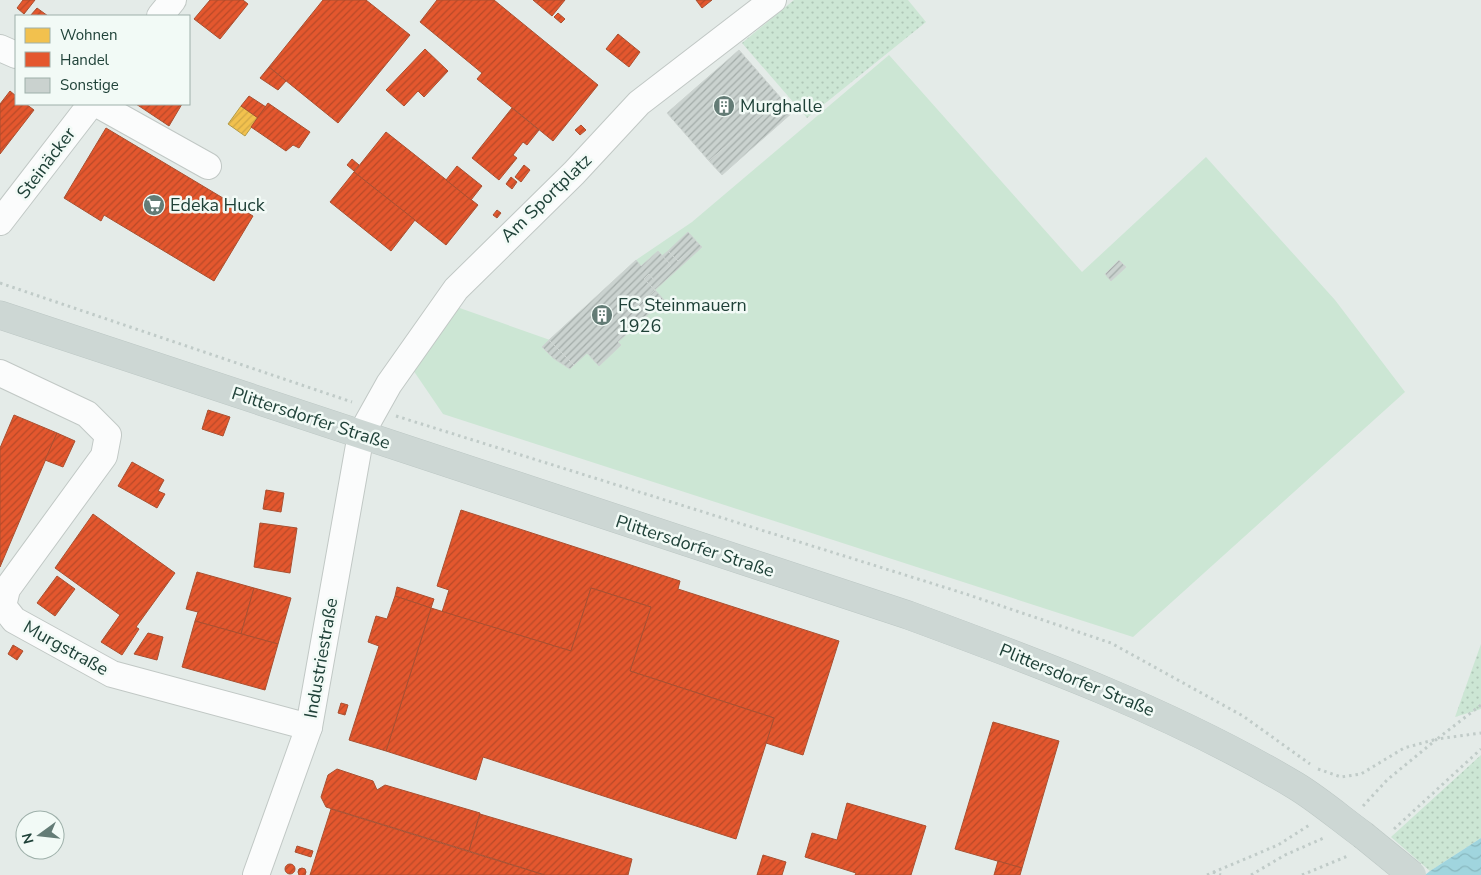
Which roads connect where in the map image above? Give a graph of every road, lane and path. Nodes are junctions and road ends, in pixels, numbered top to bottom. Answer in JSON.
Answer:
{"nodes":[{"id":1,"x":173,"y":0,"type":"edge"},
{"id":2,"x":773,"y":0,"type":"edge"},
{"id":3,"x":161,"y":15,"type":"edge"},
{"id":4,"x":0,"y":48,"type":"edge"},
{"id":5,"x":15,"y":55,"type":"edge"},
{"id":6,"x":89,"y":105,"type":"edge"},
{"id":7,"x":100,"y":105,"type":"edge"},
{"id":8,"x":208,"y":166,"type":"dead end"},
{"id":9,"x":0,"y":222,"type":"edge"},
{"id":10,"x":0,"y":283,"type":"edge"},
{"id":11,"x":0,"y":315,"type":"edge"},
{"id":12,"x":0,"y":373,"type":"edge"},
{"id":13,"x":374,"y":409,"type":"junction"},
{"id":14,"x":361,"y":434,"type":"junction"},
{"id":15,"x":1481,"y":705,"type":"edge"},
{"id":16,"x":309,"y":727,"type":"junction"},
{"id":17,"x":1481,"y":733,"type":"edge"},
{"id":18,"x":1437,"y":739,"type":"junction"},
{"id":19,"x":1481,"y":749,"type":"edge"},
{"id":20,"x":1360,"y":808,"type":"dead end"},
{"id":21,"x":1329,"y":822,"type":"junction"},
{"id":22,"x":1392,"y":831,"type":"dead end"},
{"id":23,"x":1357,"y":845,"type":"junction"},
{"id":24,"x":1212,"y":872,"type":"junction"},
{"id":25,"x":256,"y":875,"type":"edge"},
{"id":26,"x":1207,"y":875,"type":"edge"},
{"id":27,"x":1220,"y":875,"type":"edge"},
{"id":28,"x":1251,"y":875,"type":"edge"},
{"id":29,"x":1302,"y":875,"type":"edge"},
{"id":30,"x":1412,"y":875,"type":"edge"}],
"edges":[{"from":1,"to":3,"type":"street"},
{"from":2,"to":13,"type":"street","name":"Am Sportplatz"},
{"from":4,"to":5,"type":"street"},
{"from":6,"to":9,"type":"street","name":"Steinäcker"},
{"from":7,"to":8,"type":"street"},
{"from":10,"to":13,"type":"path"},
{"from":11,"to":14,"type":"main road","name":"Plittersdorfer Straße"},
{"from":12,"to":16,"type":"street","name":"Murgstraße"},
{"from":13,"to":14,"type":"street","name":"Am Sportplatz"},
{"from":13,"to":18,"type":"path"},
{"from":14,"to":16,"type":"street","name":"Industriestraße"},
{"from":14,"to":21,"type":"main road","name":"Plittersdorfer Straße"},
{"from":15,"to":18,"type":"path"},
{"from":16,"to":25,"type":"street","name":"Industriestraße"},
{"from":17,"to":18,"type":"path"},
{"from":18,"to":20,"type":"path"},
{"from":19,"to":22,"type":"path"},
{"from":21,"to":23,"type":"main road","name":"Plittersdorfer Straße"},
{"from":21,"to":24,"type":"path"},
{"from":21,"to":28,"type":"path"},
{"from":23,"to":29,"type":"path"},
{"from":23,"to":30,"type":"main road","name":"Plittersdorfer Straße","bridge":true},
{"from":24,"to":26,"type":"path"},
{"from":24,"to":27,"type":"path"}]}
